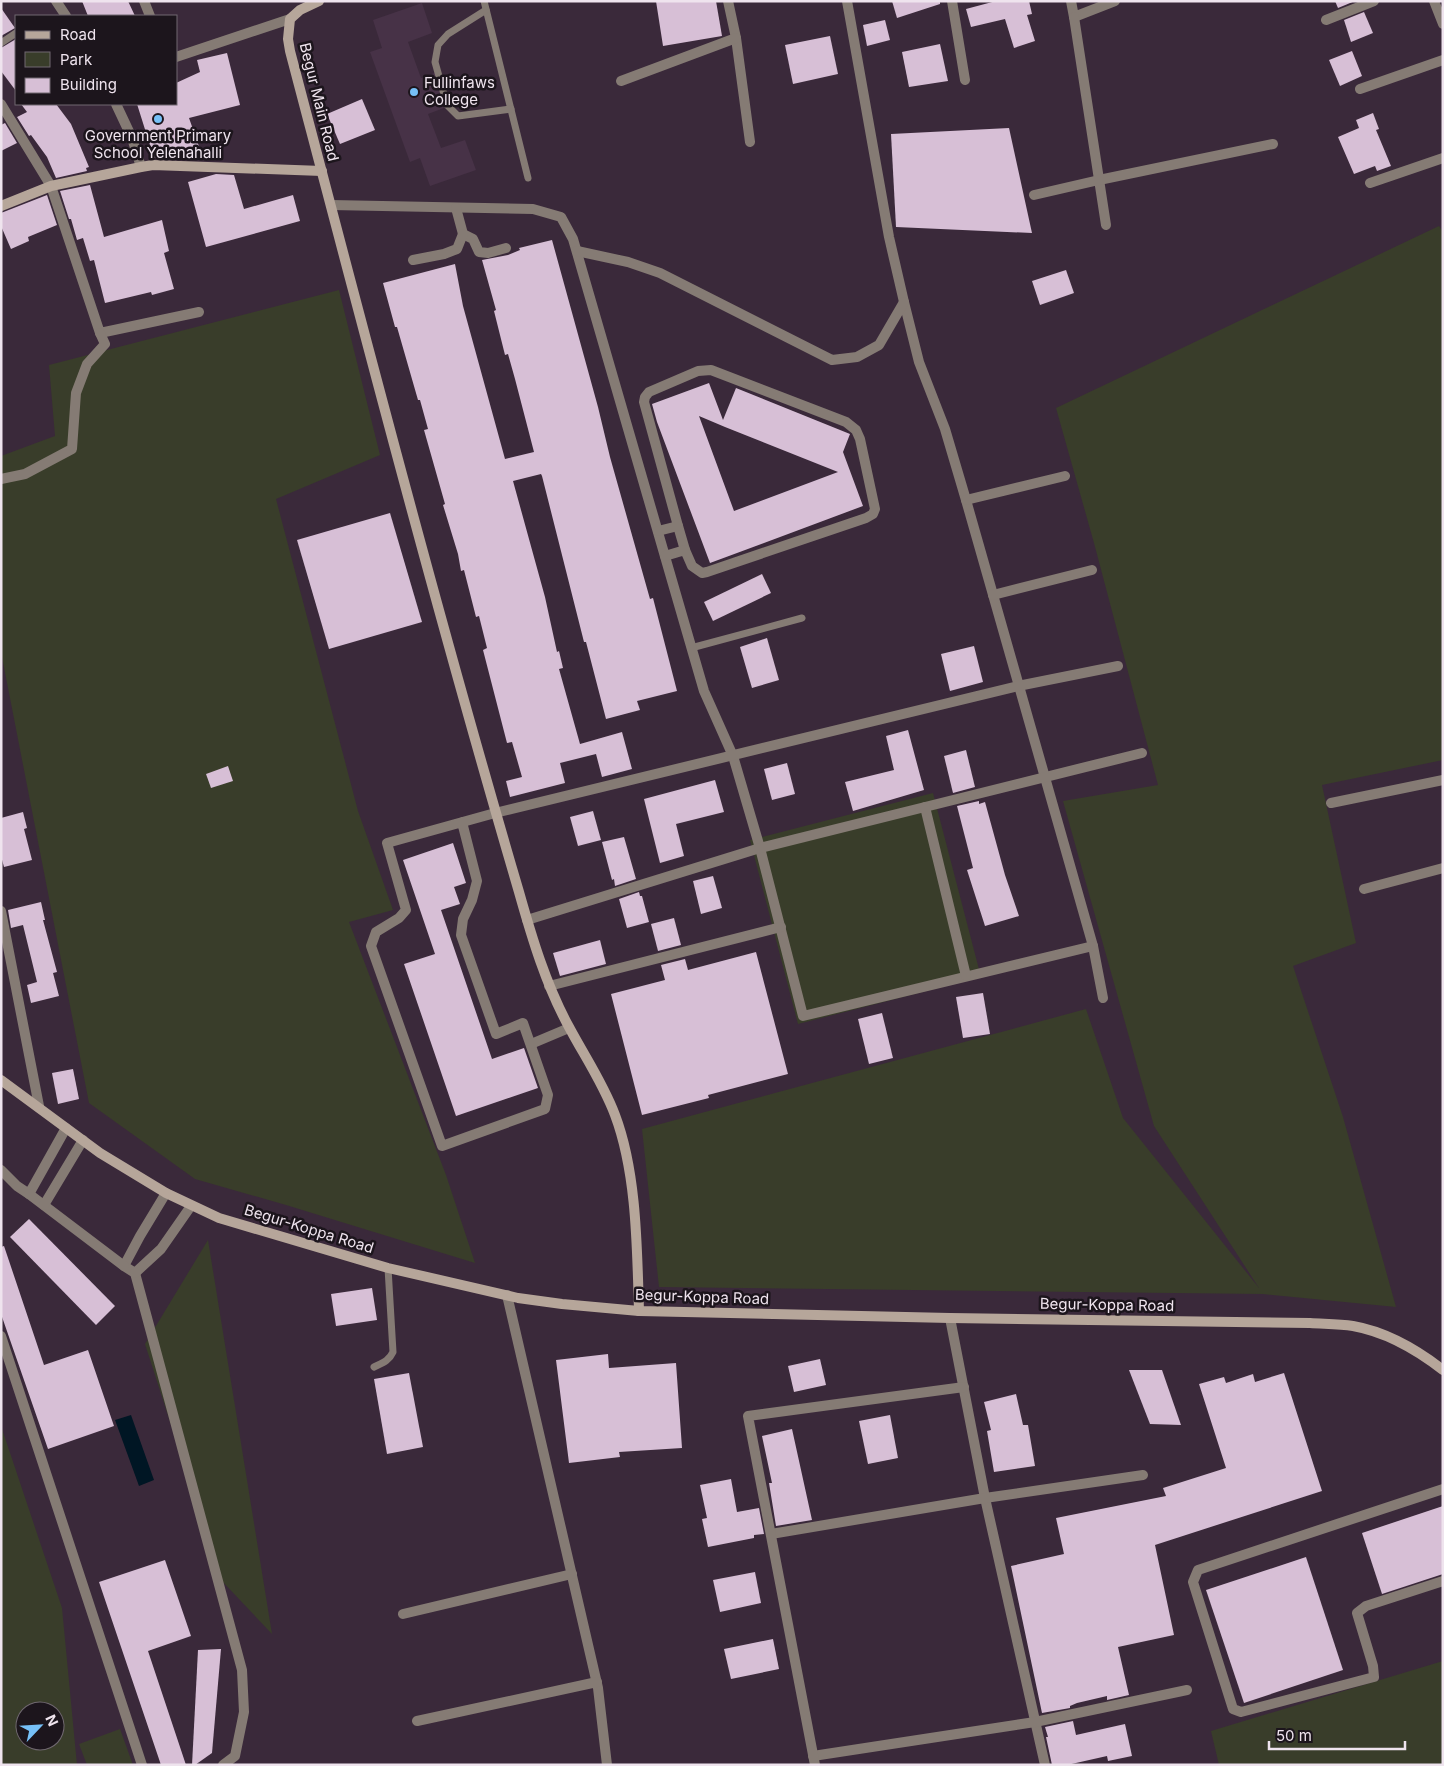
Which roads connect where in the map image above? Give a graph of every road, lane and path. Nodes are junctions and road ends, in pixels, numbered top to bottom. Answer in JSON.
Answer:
{"nodes":[{"id":1,"x":56,"y":1,"type":"edge"},
{"id":2,"x":144,"y":1,"type":"edge"},
{"id":3,"x":320,"y":1,"type":"edge"},
{"id":4,"x":484,"y":1,"type":"edge"},
{"id":5,"x":728,"y":1,"type":"edge"},
{"id":6,"x":847,"y":1,"type":"edge"},
{"id":7,"x":952,"y":1,"type":"edge"},
{"id":8,"x":1071,"y":1,"type":"edge"},
{"id":9,"x":1115,"y":1,"type":"edge"},
{"id":10,"x":1374,"y":1,"type":"edge"},
{"id":11,"x":1434,"y":1,"type":"edge"},
{"id":12,"x":486,"y":10,"type":"junction"},
{"id":13,"x":65,"y":15,"type":"edge"},
{"id":14,"x":150,"y":15,"type":"edge"},
{"id":15,"x":1074,"y":17,"type":"junction"},
{"id":16,"x":290,"y":19,"type":"junction"},
{"id":17,"x":1326,"y":20,"type":"dead end"},
{"id":18,"x":1443,"y":24,"type":"edge"},
{"id":19,"x":15,"y":34,"type":"edge"},
{"id":20,"x":736,"y":38,"type":"junction"},
{"id":21,"x":1,"y":43,"type":"edge"},
{"id":22,"x":178,"y":55,"type":"edge"},
{"id":23,"x":1443,"y":60,"type":"edge"},
{"id":24,"x":965,"y":80,"type":"dead end"},
{"id":25,"x":621,"y":81,"type":"dead end"},
{"id":26,"x":1360,"y":89,"type":"dead end"},
{"id":27,"x":1,"y":104,"type":"edge"},
{"id":28,"x":116,"y":105,"type":"edge"},
{"id":29,"x":511,"y":109,"type":"junction"},
{"id":30,"x":750,"y":142,"type":"dead end"},
{"id":31,"x":1273,"y":144,"type":"dead end"},
{"id":32,"x":1443,"y":158,"type":"edge"},
{"id":33,"x":141,"y":167,"type":"junction"},
{"id":34,"x":322,"y":171,"type":"junction"},
{"id":35,"x":528,"y":178,"type":"dead end"},
{"id":36,"x":1099,"y":180,"type":"junction"},
{"id":37,"x":1370,"y":183,"type":"dead end"},
{"id":38,"x":51,"y":186,"type":"junction"},
{"id":39,"x":1034,"y":195,"type":"dead end"},
{"id":40,"x":331,"y":205,"type":"junction"},
{"id":41,"x":1,"y":206,"type":"edge"},
{"id":42,"x":456,"y":208,"type":"junction"},
{"id":43,"x":1106,"y":225,"type":"dead end"},
{"id":44,"x":463,"y":234,"type":"junction"},
{"id":45,"x":506,"y":248,"type":"dead end"},
{"id":46,"x":577,"y":251,"type":"junction"},
{"id":47,"x":413,"y":260,"type":"dead end"},
{"id":48,"x":904,"y":302,"type":"junction"},
{"id":49,"x":199,"y":312,"type":"dead end"},
{"id":50,"x":100,"y":334,"type":"junction"},
{"id":51,"x":1065,"y":476,"type":"dead end"},
{"id":52,"x":1,"y":479,"type":"edge"},
{"id":53,"x":966,"y":500,"type":"junction"},
{"id":54,"x":678,"y":526,"type":"junction"},
{"id":55,"x":658,"y":531,"type":"junction"},
{"id":56,"x":686,"y":550,"type":"junction"},
{"id":57,"x":665,"y":556,"type":"junction"},
{"id":58,"x":1092,"y":570,"type":"dead end"},
{"id":59,"x":993,"y":596,"type":"junction"},
{"id":60,"x":802,"y":618,"type":"dead end"},
{"id":61,"x":691,"y":648,"type":"junction"},
{"id":62,"x":1118,"y":666,"type":"dead end"},
{"id":63,"x":1018,"y":686,"type":"junction"},
{"id":64,"x":1142,"y":753,"type":"dead end"},
{"id":65,"x":733,"y":756,"type":"junction"},
{"id":66,"x":1044,"y":777,"type":"junction"},
{"id":67,"x":1443,"y":780,"type":"edge"},
{"id":68,"x":1331,"y":803,"type":"dead end"},
{"id":69,"x":925,"y":807,"type":"junction"},
{"id":70,"x":495,"y":813,"type":"junction"},
{"id":71,"x":462,"y":822,"type":"junction"},
{"id":72,"x":760,"y":848,"type":"junction"},
{"id":73,"x":1443,"y":868,"type":"edge"},
{"id":74,"x":1364,"y":889,"type":"dead end"},
{"id":75,"x":1,"y":911,"type":"edge"},
{"id":76,"x":527,"y":920,"type":"junction"},
{"id":77,"x":781,"y":927,"type":"junction"},
{"id":78,"x":1093,"y":946,"type":"junction"},
{"id":79,"x":966,"y":976,"type":"junction"},
{"id":80,"x":549,"y":986,"type":"junction"},
{"id":81,"x":1103,"y":998,"type":"dead end"},
{"id":82,"x":569,"y":1028,"type":"junction"},
{"id":83,"x":531,"y":1044,"type":"junction"},
{"id":84,"x":1,"y":1080,"type":"edge"},
{"id":85,"x":39,"y":1106,"type":"junction"},
{"id":86,"x":66,"y":1128,"type":"junction"},
{"id":87,"x":83,"y":1140,"type":"junction"},
{"id":88,"x":1,"y":1170,"type":"edge"},
{"id":89,"x":166,"y":1193,"type":"junction"},
{"id":90,"x":29,"y":1194,"type":"junction"},
{"id":91,"x":44,"y":1205,"type":"junction"},
{"id":92,"x":191,"y":1206,"type":"junction"},
{"id":93,"x":124,"y":1266,"type":"junction"},
{"id":94,"x":388,"y":1268,"type":"junction"},
{"id":95,"x":135,"y":1274,"type":"junction"},
{"id":96,"x":507,"y":1295,"type":"junction"},
{"id":97,"x":639,"y":1311,"type":"junction"},
{"id":98,"x":950,"y":1318,"type":"junction"},
{"id":99,"x":1,"y":1336,"type":"edge"},
{"id":100,"x":374,"y":1367,"type":"dead end"},
{"id":101,"x":1443,"y":1370,"type":"edge"},
{"id":102,"x":964,"y":1387,"type":"junction"},
{"id":103,"x":1143,"y":1475,"type":"dead end"},
{"id":104,"x":1443,"y":1489,"type":"edge"},
{"id":105,"x":985,"y":1498,"type":"junction"},
{"id":106,"x":771,"y":1534,"type":"junction"},
{"id":107,"x":572,"y":1574,"type":"junction"},
{"id":108,"x":1443,"y":1581,"type":"edge"},
{"id":109,"x":403,"y":1614,"type":"dead end"},
{"id":110,"x":597,"y":1682,"type":"junction"},
{"id":111,"x":1188,"y":1690,"type":"dead end"},
{"id":112,"x":417,"y":1721,"type":"dead end"},
{"id":113,"x":1035,"y":1722,"type":"junction"},
{"id":114,"x":814,"y":1760,"type":"edge"},
{"id":115,"x":142,"y":1765,"type":"edge"},
{"id":116,"x":223,"y":1765,"type":"edge"},
{"id":117,"x":607,"y":1765,"type":"edge"},
{"id":118,"x":1045,"y":1765,"type":"edge"}],
"edges":[{"from":1,"to":13,"type":"street"},
{"from":2,"to":14,"type":"street"},
{"from":3,"to":16,"type":"street"},
{"from":4,"to":12,"type":"lane"},
{"from":5,"to":20,"type":"street"},
{"from":6,"to":48,"type":"street"},
{"from":7,"to":24,"type":"street"},
{"from":8,"to":15,"type":"street"},
{"from":9,"to":15,"type":"street"},
{"from":10,"to":17,"type":"street"},
{"from":11,"to":18,"type":"street"},
{"from":12,"to":29,"type":"lane"},
{"from":12,"to":29,"type":"lane"},
{"from":15,"to":36,"type":"street"},
{"from":16,"to":22,"type":"street"},
{"from":16,"to":34,"type":"street","name":"Begur Main Road"},
{"from":19,"to":21,"type":"lane"},
{"from":20,"to":25,"type":"street"},
{"from":20,"to":30,"type":"street"},
{"from":23,"to":26,"type":"street"},
{"from":27,"to":38,"type":"street"},
{"from":28,"to":33,"type":"street"},
{"from":29,"to":35,"type":"lane"},
{"from":31,"to":36,"type":"street"},
{"from":32,"to":37,"type":"street"},
{"from":33,"to":34,"type":"street","name":"Begur Main Road"},
{"from":33,"to":38,"type":"street","name":"Begur Main Road"},
{"from":34,"to":40,"type":"street"},
{"from":36,"to":39,"type":"street"},
{"from":36,"to":43,"type":"street"},
{"from":38,"to":41,"type":"street","name":"Begur Main Road"},
{"from":38,"to":50,"type":"street"},
{"from":40,"to":42,"type":"street"},
{"from":40,"to":70,"type":"street"},
{"from":42,"to":44,"type":"street"},
{"from":42,"to":46,"type":"street"},
{"from":44,"to":45,"type":"street"},
{"from":44,"to":47,"type":"street"},
{"from":46,"to":48,"type":"street"},
{"from":46,"to":55,"type":"street"},
{"from":48,"to":53,"type":"street"},
{"from":49,"to":50,"type":"street"},
{"from":50,"to":52,"type":"street"},
{"from":51,"to":53,"type":"street"},
{"from":53,"to":59,"type":"street"},
{"from":54,"to":55,"type":"street"},
{"from":54,"to":56,"type":"street"},
{"from":54,"to":56,"type":"street"},
{"from":55,"to":57,"type":"street"},
{"from":56,"to":57,"type":"street"},
{"from":57,"to":61,"type":"street"},
{"from":58,"to":59,"type":"street"},
{"from":59,"to":63,"type":"street"},
{"from":60,"to":61,"type":"lane"},
{"from":61,"to":65,"type":"street"},
{"from":62,"to":63,"type":"street"},
{"from":63,"to":65,"type":"street"},
{"from":63,"to":66,"type":"street"},
{"from":64,"to":66,"type":"street"},
{"from":65,"to":70,"type":"street"},
{"from":65,"to":72,"type":"street"},
{"from":66,"to":69,"type":"street"},
{"from":66,"to":78,"type":"street"},
{"from":67,"to":68,"type":"street"},
{"from":69,"to":72,"type":"street"},
{"from":69,"to":79,"type":"street"},
{"from":70,"to":71,"type":"street"},
{"from":70,"to":76,"type":"street"},
{"from":71,"to":83,"type":"street"},
{"from":71,"to":83,"type":"street"},
{"from":72,"to":76,"type":"street"},
{"from":72,"to":77,"type":"street"},
{"from":73,"to":74,"type":"street"},
{"from":75,"to":85,"type":"street"},
{"from":76,"to":80,"type":"street"},
{"from":77,"to":79,"type":"street"},
{"from":77,"to":80,"type":"street"},
{"from":78,"to":79,"type":"street"},
{"from":78,"to":81,"type":"street"},
{"from":80,"to":82,"type":"street"},
{"from":82,"to":83,"type":"street"},
{"from":82,"to":97,"type":"street"},
{"from":84,"to":85,"type":"street","name":"Begur-Koppa Road"},
{"from":85,"to":86,"type":"street","name":"Begur-Koppa Road"},
{"from":86,"to":87,"type":"street","name":"Begur-Koppa Road"},
{"from":86,"to":90,"type":"street"},
{"from":87,"to":89,"type":"street","name":"Begur-Koppa Road"},
{"from":87,"to":91,"type":"street"},
{"from":88,"to":90,"type":"street"},
{"from":89,"to":92,"type":"street","name":"Begur-Koppa Road"},
{"from":89,"to":93,"type":"street"},
{"from":90,"to":91,"type":"street"},
{"from":91,"to":93,"type":"street"},
{"from":92,"to":94,"type":"street","name":"Begur-Koppa Road"},
{"from":92,"to":95,"type":"street"},
{"from":93,"to":95,"type":"street"},
{"from":94,"to":96,"type":"street","name":"Begur-Koppa Road"},
{"from":94,"to":100,"type":"lane"},
{"from":95,"to":116,"type":"street"},
{"from":96,"to":97,"type":"street","name":"Begur-Koppa Road"},
{"from":96,"to":107,"type":"street"},
{"from":97,"to":98,"type":"street","name":"Begur-Koppa Road"},
{"from":98,"to":101,"type":"street","name":"Begur-Koppa Road"},
{"from":98,"to":102,"type":"street"},
{"from":99,"to":115,"type":"street"},
{"from":102,"to":105,"type":"street"},
{"from":102,"to":106,"type":"street"},
{"from":103,"to":105,"type":"street"},
{"from":104,"to":108,"type":"street"},
{"from":105,"to":106,"type":"street"},
{"from":105,"to":113,"type":"street"},
{"from":106,"to":114,"type":"street"},
{"from":107,"to":109,"type":"street"},
{"from":107,"to":110,"type":"street"},
{"from":110,"to":112,"type":"street"},
{"from":110,"to":117,"type":"street"},
{"from":111,"to":113,"type":"street"},
{"from":113,"to":114,"type":"street"},
{"from":113,"to":118,"type":"street"}]}
